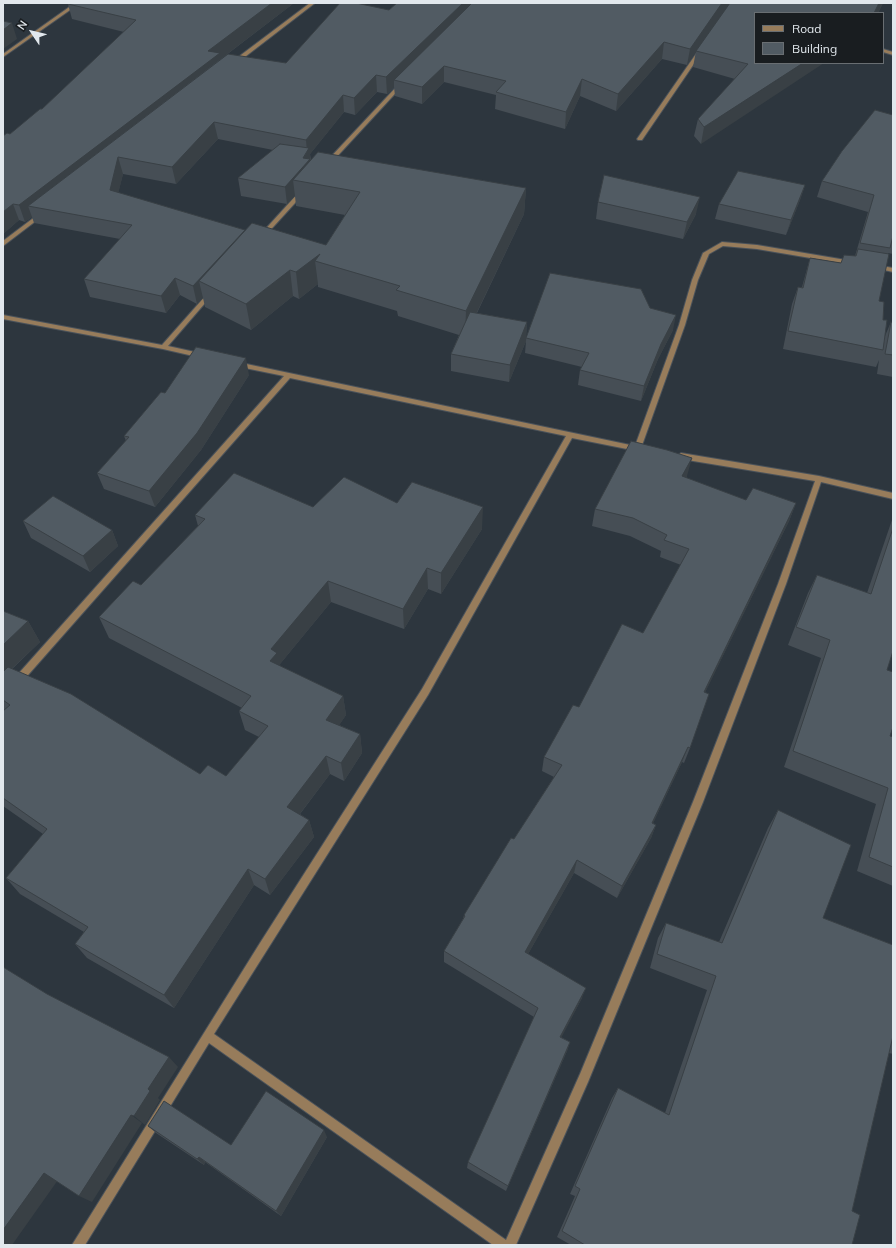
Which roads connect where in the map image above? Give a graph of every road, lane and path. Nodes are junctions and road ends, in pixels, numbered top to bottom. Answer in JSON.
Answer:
{"nodes":[{"id":1,"x":78,"y":3,"type":"edge"},
{"id":2,"x":313,"y":3,"type":"edge"},
{"id":3,"x":703,"y":48,"type":"edge"},
{"id":4,"x":3,"y":56,"type":"edge"},
{"id":5,"x":233,"y":64,"type":"edge"},
{"id":6,"x":408,"y":78,"type":"edge"},
{"id":7,"x":640,"y":139,"type":"dead end"},
{"id":8,"x":325,"y":167,"type":"edge"},
{"id":9,"x":309,"y":184,"type":"edge"},
{"id":10,"x":46,"y":210,"type":"edge"},
{"id":11,"x":257,"y":242,"type":"edge"},
{"id":12,"x":3,"y":244,"type":"edge"},
{"id":13,"x":863,"y":265,"type":"edge"},
{"id":14,"x":870,"y":266,"type":"edge"},
{"id":15,"x":893,"y":270,"type":"edge"},
{"id":16,"x":215,"y":288,"type":"edge"},
{"id":17,"x":3,"y":317,"type":"edge"},
{"id":18,"x":162,"y":346,"type":"junction"},
{"id":19,"x":207,"y":357,"type":"edge"},
{"id":20,"x":229,"y":362,"type":"edge"},
{"id":21,"x":288,"y":376,"type":"junction"},
{"id":22,"x":570,"y":435,"type":"junction"},
{"id":23,"x":638,"y":449,"type":"junction"},
{"id":24,"x":645,"y":450,"type":"edge"},
{"id":25,"x":677,"y":456,"type":"edge"},
{"id":26,"x":819,"y":479,"type":"junction"},
{"id":27,"x":893,"y":496,"type":"edge"},
{"id":28,"x":3,"y":697,"type":"edge"},
{"id":29,"x":208,"y":1036,"type":"junction"},
{"id":30,"x":78,"y":1245,"type":"edge"},
{"id":31,"x":503,"y":1245,"type":"edge"},
{"id":32,"x":510,"y":1245,"type":"edge"}],
"edges":[{"from":1,"to":4,"type":"street"},
{"from":2,"to":5,"type":"street"},
{"from":3,"to":7,"type":"street"},
{"from":6,"to":8,"type":"street"},
{"from":9,"to":11,"type":"street"},
{"from":10,"to":12,"type":"street"},
{"from":13,"to":23,"type":"street"},
{"from":14,"to":15,"type":"street"},
{"from":16,"to":18,"type":"street"},
{"from":17,"to":18,"type":"street"},
{"from":18,"to":19,"type":"street"},
{"from":20,"to":21,"type":"street"},
{"from":21,"to":22,"type":"street"},
{"from":21,"to":28,"type":"street"},
{"from":22,"to":23,"type":"street"},
{"from":22,"to":29,"type":"street"},
{"from":23,"to":24,"type":"street"},
{"from":25,"to":26,"type":"street"},
{"from":26,"to":27,"type":"street"},
{"from":26,"to":32,"type":"street"},
{"from":29,"to":30,"type":"street"},
{"from":29,"to":31,"type":"street"}]}
